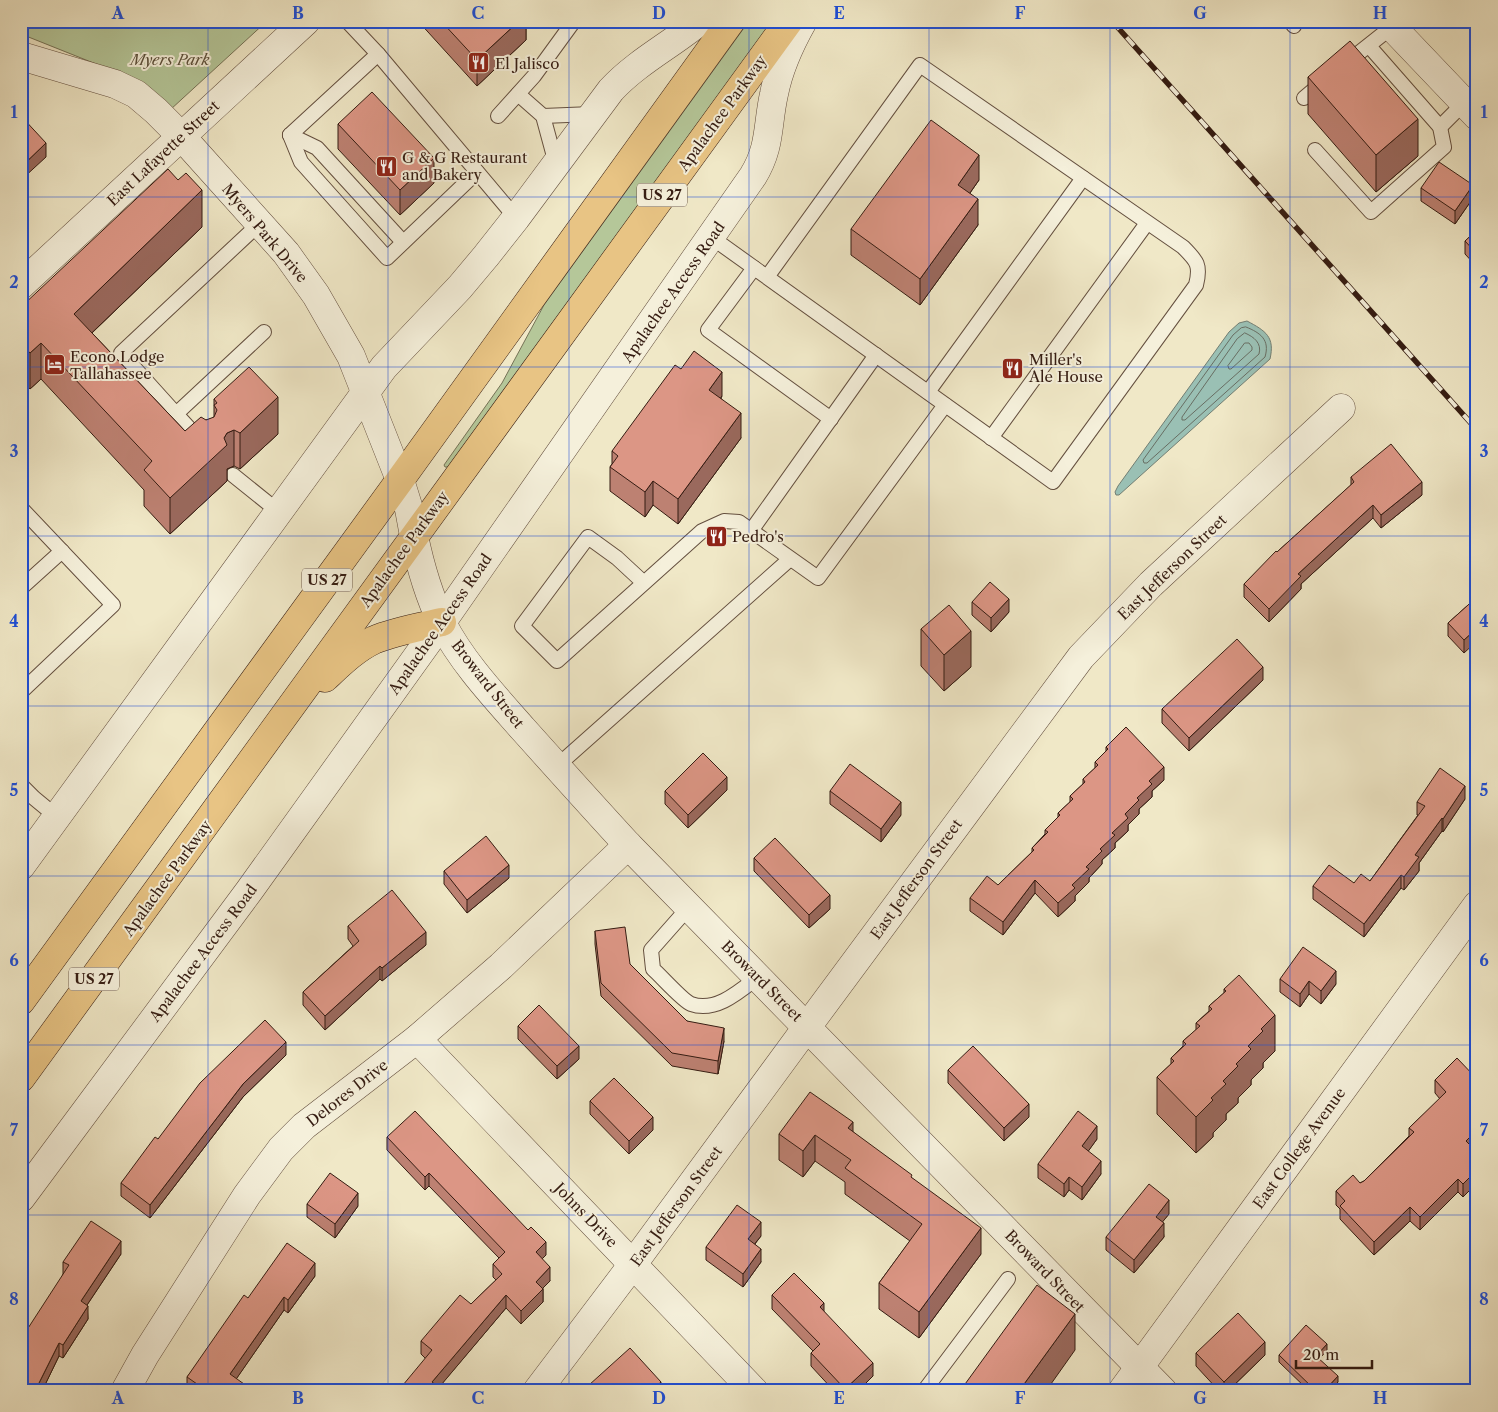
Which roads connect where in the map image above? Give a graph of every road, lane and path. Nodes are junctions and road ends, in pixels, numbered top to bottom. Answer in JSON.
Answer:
{"nodes":[{"id":1,"x":306,"y":21,"type":"edge"},
{"id":2,"x":347,"y":21,"type":"edge"},
{"id":3,"x":574,"y":21,"type":"edge"},
{"id":4,"x":700,"y":21,"type":"edge"},
{"id":5,"x":730,"y":21,"type":"edge"},
{"id":6,"x":789,"y":21,"type":"edge"},
{"id":7,"x":803,"y":21,"type":"edge"},
{"id":8,"x":1391,"y":24,"type":"edge"},
{"id":9,"x":1369,"y":46,"type":"junction"},
{"id":10,"x":378,"y":54,"type":"junction"},
{"id":11,"x":21,"y":56,"type":"edge"},
{"id":12,"x":518,"y":94,"type":"junction"},
{"id":13,"x":1304,"y":98,"type":"dead end"},
{"id":14,"x":1471,"y":110,"type":"edge"},
{"id":15,"x":592,"y":114,"type":"junction"},
{"id":16,"x":498,"y":116,"type":"dead end"},
{"id":17,"x":543,"y":116,"type":"junction"},
{"id":18,"x":1440,"y":127,"type":"junction"},
{"id":19,"x":290,"y":135,"type":"junction"},
{"id":20,"x":180,"y":136,"type":"junction"},
{"id":21,"x":1315,"y":150,"type":"dead end"},
{"id":22,"x":556,"y":164,"type":"junction"},
{"id":23,"x":477,"y":172,"type":"junction"},
{"id":24,"x":1083,"y":178,"type":"junction"},
{"id":25,"x":516,"y":218,"type":"junction"},
{"id":26,"x":260,"y":223,"type":"junction"},
{"id":27,"x":1147,"y":223,"type":"junction"},
{"id":28,"x":711,"y":237,"type":"junction"},
{"id":29,"x":404,"y":242,"type":"junction"},
{"id":30,"x":754,"y":268,"type":"junction"},
{"id":31,"x":767,"y":277,"type":"junction"},
{"id":32,"x":21,"y":285,"type":"edge"},
{"id":33,"x":264,"y":332,"type":"dead end"},
{"id":34,"x":876,"y":355,"type":"junction"},
{"id":35,"x":366,"y":392,"type":"junction"},
{"id":36,"x":928,"y":392,"type":"junction"},
{"id":37,"x":945,"y":405,"type":"junction"},
{"id":38,"x":1341,"y":408,"type":"dead end"},
{"id":39,"x":176,"y":414,"type":"junction"},
{"id":40,"x":831,"y":419,"type":"junction"},
{"id":41,"x":991,"y":438,"type":"junction"},
{"id":42,"x":208,"y":448,"type":"edge"},
{"id":43,"x":234,"y":476,"type":"dead end"},
{"id":44,"x":400,"y":480,"type":"junction"},
{"id":45,"x":21,"y":508,"type":"edge"},
{"id":46,"x":279,"y":512,"type":"junction"},
{"id":47,"x":751,"y":531,"type":"junction"},
{"id":48,"x":414,"y":536,"type":"junction"},
{"id":49,"x":62,"y":551,"type":"junction"},
{"id":50,"x":790,"y":559,"type":"junction"},
{"id":51,"x":644,"y":583,"type":"junction"},
{"id":52,"x":21,"y":588,"type":"edge"},
{"id":53,"x":442,"y":622,"type":"junction"},
{"id":54,"x":21,"y":692,"type":"edge"},
{"id":55,"x":273,"y":731,"type":"junction"},
{"id":56,"x":556,"y":766,"type":"junction"},
{"id":57,"x":21,"y":785,"type":"edge"},
{"id":58,"x":56,"y":817,"type":"junction"},
{"id":59,"x":628,"y":845,"type":"junction"},
{"id":60,"x":21,"y":866,"type":"edge"},
{"id":61,"x":1477,"y":905,"type":"edge"},
{"id":62,"x":689,"y":907,"type":"junction"},
{"id":63,"x":758,"y":977,"type":"junction"},
{"id":64,"x":21,"y":1001,"type":"edge"},
{"id":65,"x":807,"y":1027,"type":"junction"},
{"id":66,"x":418,"y":1039,"type":"junction"},
{"id":67,"x":21,"y":1078,"type":"edge"},
{"id":68,"x":21,"y":1198,"type":"edge"},
{"id":69,"x":634,"y":1264,"type":"junction"},
{"id":70,"x":1008,"y":1279,"type":"dead end"},
{"id":71,"x":1139,"y":1368,"type":"junction"},
{"id":72,"x":125,"y":1391,"type":"edge"},
{"id":73,"x":537,"y":1391,"type":"edge"},
{"id":74,"x":754,"y":1391,"type":"edge"},
{"id":75,"x":924,"y":1391,"type":"edge"},
{"id":76,"x":1122,"y":1391,"type":"edge"},
{"id":77,"x":1163,"y":1391,"type":"edge"}],
"edges":[{"from":1,"to":20,"type":"street","name":"East Lafayette Street"},
{"from":2,"to":10,"type":"lane"},
{"from":3,"to":12,"type":"lane"},
{"from":4,"to":15,"type":"street"},
{"from":5,"to":44,"type":"main road","number":"US 27"},
{"from":6,"to":48,"type":"main road","name":"Apalachee Parkway","number":"US 27"},
{"from":7,"to":28,"type":"street","name":"Apalachee Access Road"},
{"from":8,"to":9,"type":"lane"},
{"from":8,"to":14,"type":"street"},
{"from":9,"to":13,"type":"lane"},
{"from":9,"to":18,"type":"lane"},
{"from":10,"to":19,"type":"lane"},
{"from":10,"to":23,"type":"lane"},
{"from":11,"to":20,"type":"street","name":"Myers Park Drive"},
{"from":12,"to":16,"type":"lane"},
{"from":12,"to":17,"type":"lane"},
{"from":14,"to":18,"type":"lane"},
{"from":15,"to":17,"type":"lane"},
{"from":15,"to":22,"type":"street"},
{"from":17,"to":22,"type":"lane"},
{"from":18,"to":21,"type":"lane"},
{"from":19,"to":29,"type":"lane"},
{"from":19,"to":29,"type":"lane"},
{"from":20,"to":26,"type":"street","name":"Myers Park Drive"},
{"from":20,"to":32,"type":"street","name":"East Lafayette Street"},
{"from":22,"to":25,"type":"street"},
{"from":23,"to":25,"type":"lane"},
{"from":23,"to":29,"type":"lane"},
{"from":24,"to":27,"type":"lane"},
{"from":24,"to":31,"type":"lane"},
{"from":24,"to":36,"type":"lane"},
{"from":25,"to":35,"type":"street"},
{"from":26,"to":35,"type":"street","name":"Myers Park Drive"},
{"from":26,"to":39,"type":"lane"},
{"from":27,"to":41,"type":"lane"},
{"from":27,"to":41,"type":"lane"},
{"from":28,"to":30,"type":"lane"},
{"from":28,"to":53,"type":"street","name":"Apalachee Access Road"},
{"from":30,"to":31,"type":"lane"},
{"from":30,"to":40,"type":"lane"},
{"from":31,"to":34,"type":"lane"},
{"from":33,"to":39,"type":"lane"},
{"from":34,"to":36,"type":"lane"},
{"from":34,"to":40,"type":"lane"},
{"from":35,"to":44,"type":"street","name":"Myers Park Drive"},
{"from":35,"to":46,"type":"street"},
{"from":36,"to":37,"type":"lane"},
{"from":37,"to":41,"type":"lane"},
{"from":37,"to":50,"type":"lane"},
{"from":38,"to":65,"type":"street","name":"East Jefferson Street"},
{"from":39,"to":42,"type":"lane"},
{"from":40,"to":47,"type":"lane"},
{"from":43,"to":46,"type":"lane"},
{"from":44,"to":48,"type":"street","name":"Myers Park Drive"},
{"from":44,"to":64,"type":"main road","number":"US 27"},
{"from":45,"to":49,"type":"lane"},
{"from":46,"to":58,"type":"street"},
{"from":47,"to":50,"type":"lane"},
{"from":47,"to":51,"type":"lane"},
{"from":48,"to":53,"type":"street","name":"Broward Street"},
{"from":48,"to":55,"type":"main road","name":"Apalachee Parkway","number":"US 27"},
{"from":49,"to":52,"type":"lane"},
{"from":49,"to":54,"type":"lane"},
{"from":50,"to":56,"type":"lane"},
{"from":51,"to":51,"type":"lane"},
{"from":53,"to":55,"type":"main road"},
{"from":53,"to":56,"type":"street","name":"Broward Street"},
{"from":53,"to":68,"type":"street","name":"Apalachee Access Road"},
{"from":55,"to":67,"type":"main road","name":"Apalachee Parkway","number":"US 27"},
{"from":56,"to":59,"type":"street","name":"Broward Street"},
{"from":57,"to":58,"type":"lane"},
{"from":58,"to":60,"type":"street"},
{"from":59,"to":62,"type":"street","name":"Broward Street"},
{"from":59,"to":66,"type":"street","name":"Delores Drive"},
{"from":61,"to":71,"type":"street","name":"East College Avenue"},
{"from":62,"to":63,"type":"street","name":"Broward Street"},
{"from":62,"to":63,"type":"lane"},
{"from":63,"to":65,"type":"street","name":"Broward Street"},
{"from":65,"to":69,"type":"street","name":"East Jefferson Street"},
{"from":65,"to":71,"type":"street","name":"Broward Street"},
{"from":66,"to":69,"type":"street","name":"Johns Drive"},
{"from":66,"to":72,"type":"street","name":"Delores Drive"},
{"from":69,"to":73,"type":"street","name":"East Jefferson Street"},
{"from":69,"to":74,"type":"street","name":"Johns Drive"},
{"from":70,"to":75,"type":"lane"},
{"from":71,"to":76,"type":"street","name":"East College Avenue"},
{"from":71,"to":77,"type":"street","name":"Broward Street"}]}
